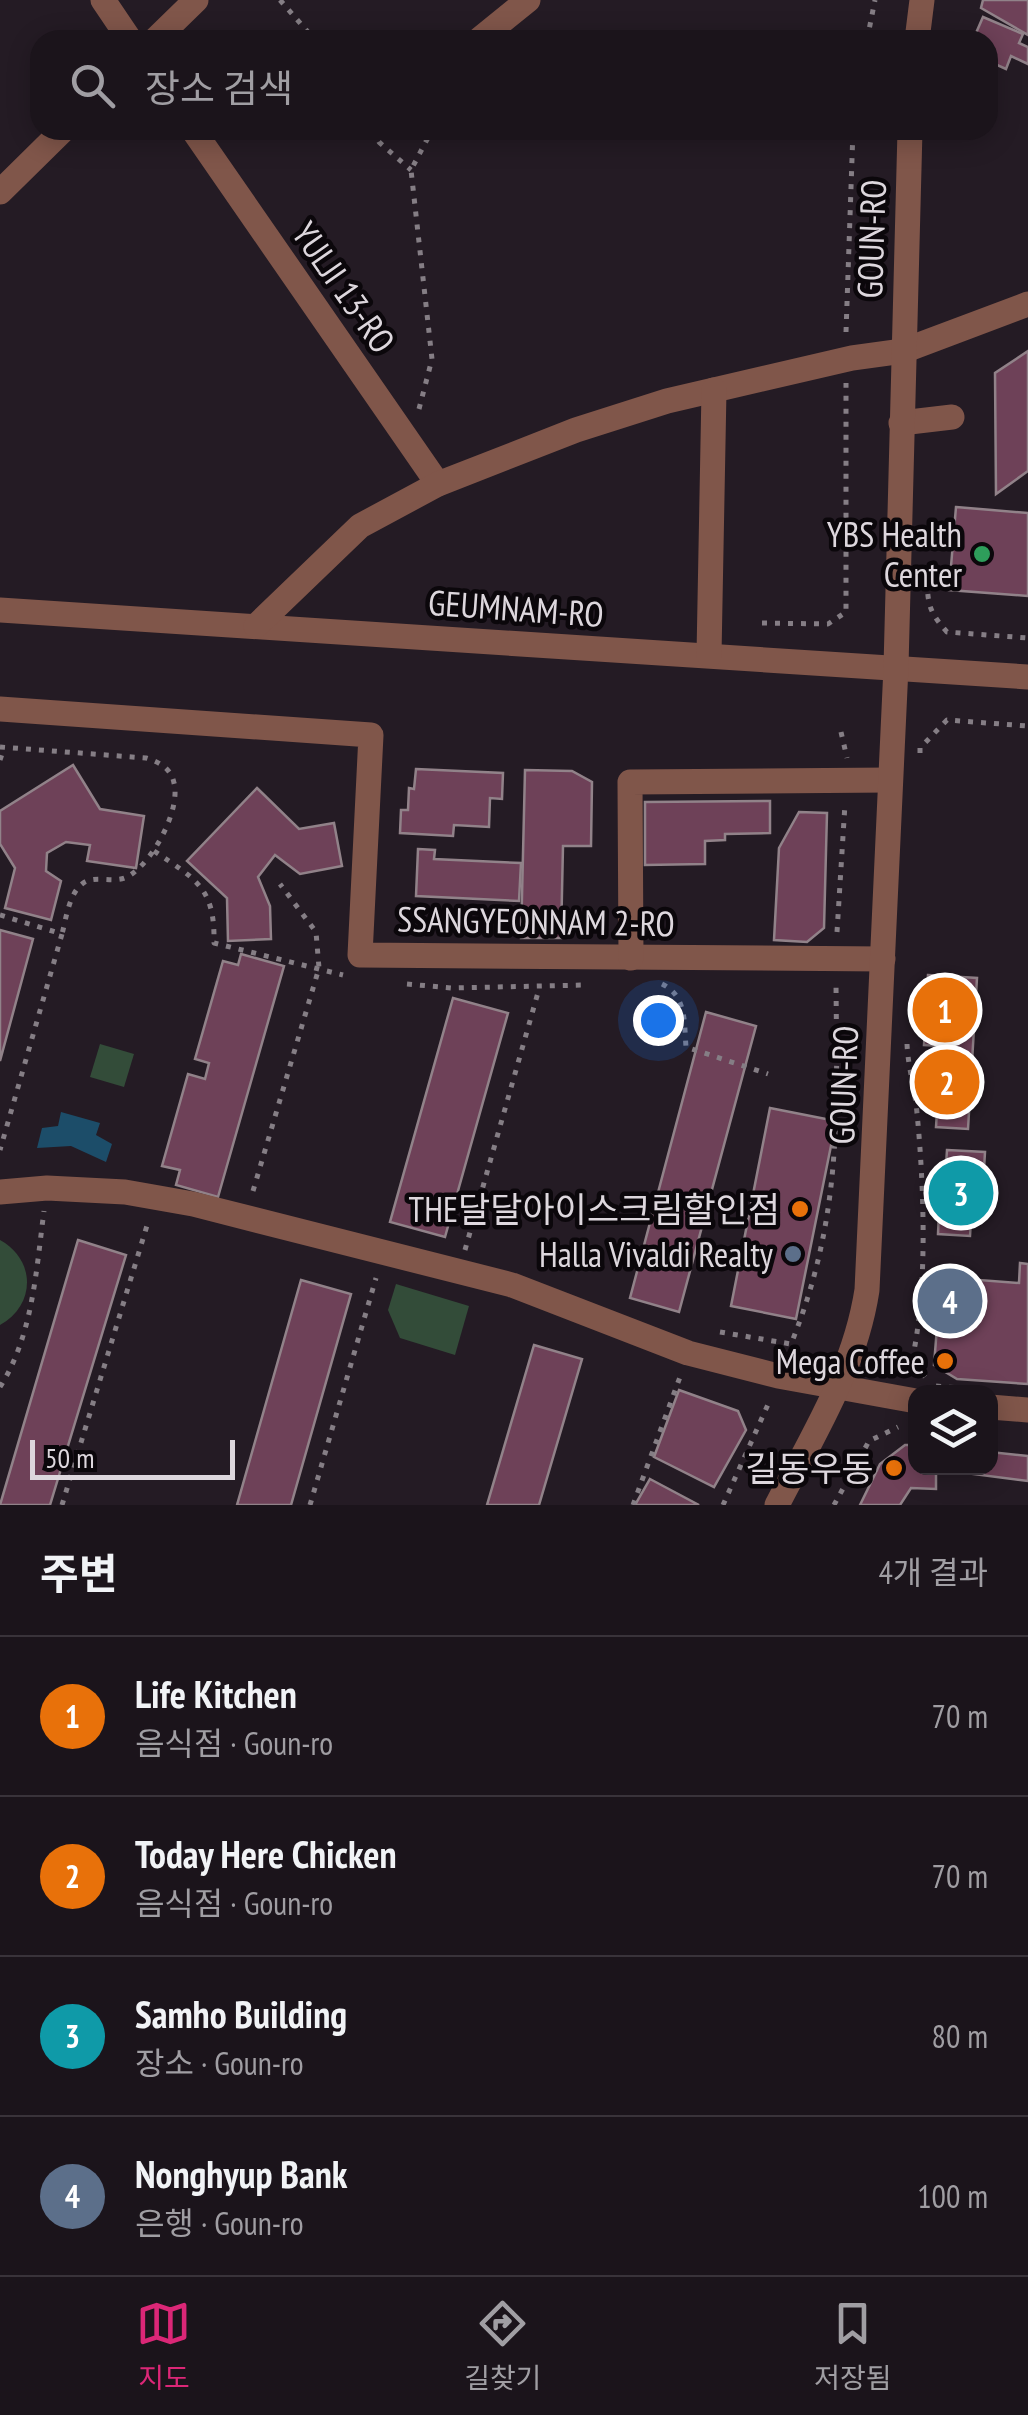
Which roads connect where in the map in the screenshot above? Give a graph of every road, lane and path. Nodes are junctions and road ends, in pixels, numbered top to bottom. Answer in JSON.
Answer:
{"nodes":[{"id":1,"x":103,"y":0,"type":"edge"},
{"id":2,"x":196,"y":0,"type":"edge"},
{"id":3,"x":280,"y":0,"type":"edge"},
{"id":4,"x":528,"y":0,"type":"edge"},
{"id":5,"x":875,"y":0,"type":"edge"},
{"id":6,"x":922,"y":0,"type":"edge"},
{"id":7,"x":123,"y":30,"type":"edge"},
{"id":8,"x":165,"y":30,"type":"edge"},
{"id":9,"x":306,"y":30,"type":"edge"},
{"id":10,"x":491,"y":30,"type":"edge"},
{"id":11,"x":868,"y":30,"type":"edge"},
{"id":12,"x":918,"y":30,"type":"edge"},
{"id":13,"x":53,"y":140,"type":"edge"},
{"id":14,"x":200,"y":140,"type":"edge"},
{"id":15,"x":378,"y":140,"type":"edge"},
{"id":16,"x":427,"y":140,"type":"edge"},
{"id":17,"x":854,"y":140,"type":"edge"},
{"id":18,"x":910,"y":140,"type":"edge"},
{"id":19,"x":411,"y":170,"type":"junction"},
{"id":20,"x":0,"y":192,"type":"edge"},
{"id":21,"x":1028,"y":304,"type":"edge"},
{"id":22,"x":846,"y":339,"type":"dead end"},
{"id":23,"x":902,"y":351,"type":"junction"},
{"id":24,"x":846,"y":380,"type":"dead end"},
{"id":25,"x":714,"y":390,"type":"junction"},
{"id":26,"x":952,"y":416,"type":"dead end"},
{"id":27,"x":901,"y":423,"type":"junction"},
{"id":28,"x":409,"y":443,"type":"junction"},
{"id":29,"x":438,"y":484,"type":"junction"},
{"id":30,"x":927,"y":553,"type":"dead end"},
{"id":31,"x":0,"y":610,"type":"edge"},
{"id":32,"x":762,"y":623,"type":"dead end"},
{"id":33,"x":256,"y":626,"type":"junction"},
{"id":34,"x":1028,"y":638,"type":"edge"},
{"id":35,"x":709,"y":655,"type":"junction"},
{"id":36,"x":896,"y":667,"type":"junction"},
{"id":37,"x":1028,"y":676,"type":"edge"},
{"id":38,"x":0,"y":709,"type":"edge"},
{"id":39,"x":1028,"y":726,"type":"edge"},
{"id":40,"x":841,"y":732,"type":"dead end"},
{"id":41,"x":2,"y":747,"type":"edge"},
{"id":42,"x":0,"y":760,"type":"edge"},
{"id":43,"x":919,"y":763,"type":"dead end"},
{"id":44,"x":890,"y":780,"type":"junction"},
{"id":45,"x":846,"y":781,"type":"junction"},
{"id":46,"x":154,"y":851,"type":"junction"},
{"id":47,"x":280,"y":884,"type":"dead end"},
{"id":48,"x":0,"y":915,"type":"edge"},
{"id":49,"x":62,"y":934,"type":"junction"},
{"id":50,"x":631,"y":958,"type":"junction"},
{"id":51,"x":836,"y":959,"type":"junction"},
{"id":52,"x":883,"y":959,"type":"junction"},
{"id":53,"x":319,"y":968,"type":"junction"},
{"id":54,"x":352,"y":978,"type":"dead end"},
{"id":55,"x":650,"y":982,"type":"dead end"},
{"id":56,"x":400,"y":984,"type":"dead end"},
{"id":57,"x":601,"y":984,"type":"dead end"},
{"id":58,"x":539,"y":988,"type":"junction"},
{"id":59,"x":908,"y":1029,"type":"dead end"},
{"id":60,"x":768,"y":1074,"type":"dead end"},
{"id":61,"x":0,"y":1150,"type":"edge"},
{"id":62,"x":0,"y":1192,"type":"edge"},
{"id":63,"x":156,"y":1197,"type":"junction"},
{"id":64,"x":46,"y":1201,"type":"junction"},
{"id":65,"x":249,"y":1204,"type":"dead end"},
{"id":66,"x":29,"y":1213,"type":"dead end"},
{"id":67,"x":60,"y":1214,"type":"dead end"},
{"id":68,"x":132,"y":1220,"type":"dead end"},
{"id":69,"x":148,"y":1222,"type":"junction"},
{"id":70,"x":160,"y":1224,"type":"dead end"},
{"id":71,"x":378,"y":1270,"type":"dead end"},
{"id":72,"x":459,"y":1271,"type":"junction"},
{"id":73,"x":804,"y":1312,"type":"dead end"},
{"id":74,"x":678,"y":1368,"type":"dead end"},
{"id":75,"x":930,"y":1385,"type":"edge"},
{"id":76,"x":0,"y":1386,"type":"edge"},
{"id":77,"x":838,"y":1387,"type":"junction"},
{"id":78,"x":756,"y":1394,"type":"dead end"},
{"id":79,"x":908,"y":1400,"type":"edge"},
{"id":80,"x":998,"y":1408,"type":"edge"},
{"id":81,"x":1028,"y":1410,"type":"edge"},
{"id":82,"x":898,"y":1427,"type":"dead end"},
{"id":83,"x":62,"y":1505,"type":"edge"},
{"id":84,"x":310,"y":1505,"type":"edge"},
{"id":85,"x":633,"y":1505,"type":"edge"},
{"id":86,"x":723,"y":1505,"type":"edge"},
{"id":87,"x":776,"y":1505,"type":"edge"},
{"id":88,"x":834,"y":1505,"type":"edge"}],
"edges":[{"from":1,"to":7,"type":"street"},
{"from":2,"to":8,"type":"street"},
{"from":3,"to":9,"type":"path"},
{"from":4,"to":10,"type":"street"},
{"from":5,"to":11,"type":"path"},
{"from":6,"to":12,"type":"street"},
{"from":13,"to":20,"type":"street"},
{"from":14,"to":28,"type":"street","name":"YULJI 13-RO"},
{"from":15,"to":19,"type":"path"},
{"from":16,"to":19,"type":"path"},
{"from":17,"to":22,"type":"path"},
{"from":18,"to":23,"type":"street","name":"GOUN-RO"},
{"from":19,"to":28,"type":"path"},
{"from":21,"to":23,"type":"street"},
{"from":23,"to":25,"type":"street"},
{"from":23,"to":27,"type":"street","name":"GOUN-RO"},
{"from":24,"to":32,"type":"path"},
{"from":25,"to":29,"type":"street"},
{"from":25,"to":35,"type":"street"},
{"from":26,"to":27,"type":"street"},
{"from":27,"to":36,"type":"street","name":"GOUN-RO"},
{"from":28,"to":29,"type":"street","name":"YULJI 13-RO"},
{"from":29,"to":33,"type":"street"},
{"from":30,"to":34,"type":"path"},
{"from":31,"to":33,"type":"street","name":"GEUMNAM-RO"},
{"from":33,"to":35,"type":"street","name":"GEUMNAM-RO"},
{"from":35,"to":36,"type":"street","name":"GEUMNAM-RO"},
{"from":36,"to":37,"type":"street","name":"GEUMNAM-RO"},
{"from":36,"to":44,"type":"street","name":"GOUN-RO"},
{"from":38,"to":50,"type":"street","name":"SSANGYEONNAM 2-RO"},
{"from":39,"to":43,"type":"path"},
{"from":40,"to":45,"type":"path"},
{"from":41,"to":42,"type":"path"},
{"from":41,"to":46,"type":"path"},
{"from":44,"to":45,"type":"street"},
{"from":44,"to":52,"type":"street","name":"GOUN-RO"},
{"from":45,"to":50,"type":"street"},
{"from":45,"to":51,"type":"path"},
{"from":46,"to":49,"type":"path"},
{"from":46,"to":53,"type":"path"},
{"from":47,"to":53,"type":"path"},
{"from":48,"to":49,"type":"path"},
{"from":49,"to":61,"type":"path"},
{"from":50,"to":51,"type":"street","name":"SSANGYEONNAM 2-RO"},
{"from":51,"to":52,"type":"street","name":"SSANGYEONNAM 2-RO"},
{"from":51,"to":73,"type":"path"},
{"from":52,"to":77,"type":"street","name":"GOUN-RO"},
{"from":53,"to":54,"type":"path"},
{"from":53,"to":65,"type":"path"},
{"from":55,"to":60,"type":"path"},
{"from":56,"to":58,"type":"path"},
{"from":57,"to":58,"type":"path"},
{"from":58,"to":72,"type":"path"},
{"from":59,"to":75,"type":"path"},
{"from":62,"to":64,"type":"street"},
{"from":63,"to":64,"type":"street"},
{"from":63,"to":69,"type":"path"},
{"from":63,"to":72,"type":"street"},
{"from":64,"to":66,"type":"path"},
{"from":64,"to":67,"type":"path"},
{"from":64,"to":76,"type":"path"},
{"from":68,"to":69,"type":"path"},
{"from":69,"to":70,"type":"path"},
{"from":69,"to":83,"type":"path"},
{"from":71,"to":84,"type":"path"},
{"from":72,"to":77,"type":"street"},
{"from":74,"to":85,"type":"path"},
{"from":77,"to":79,"type":"street"},
{"from":77,"to":87,"type":"street","name":"GOUN-RO"},
{"from":78,"to":86,"type":"path"},
{"from":80,"to":81,"type":"street"},
{"from":82,"to":88,"type":"path"}]}
